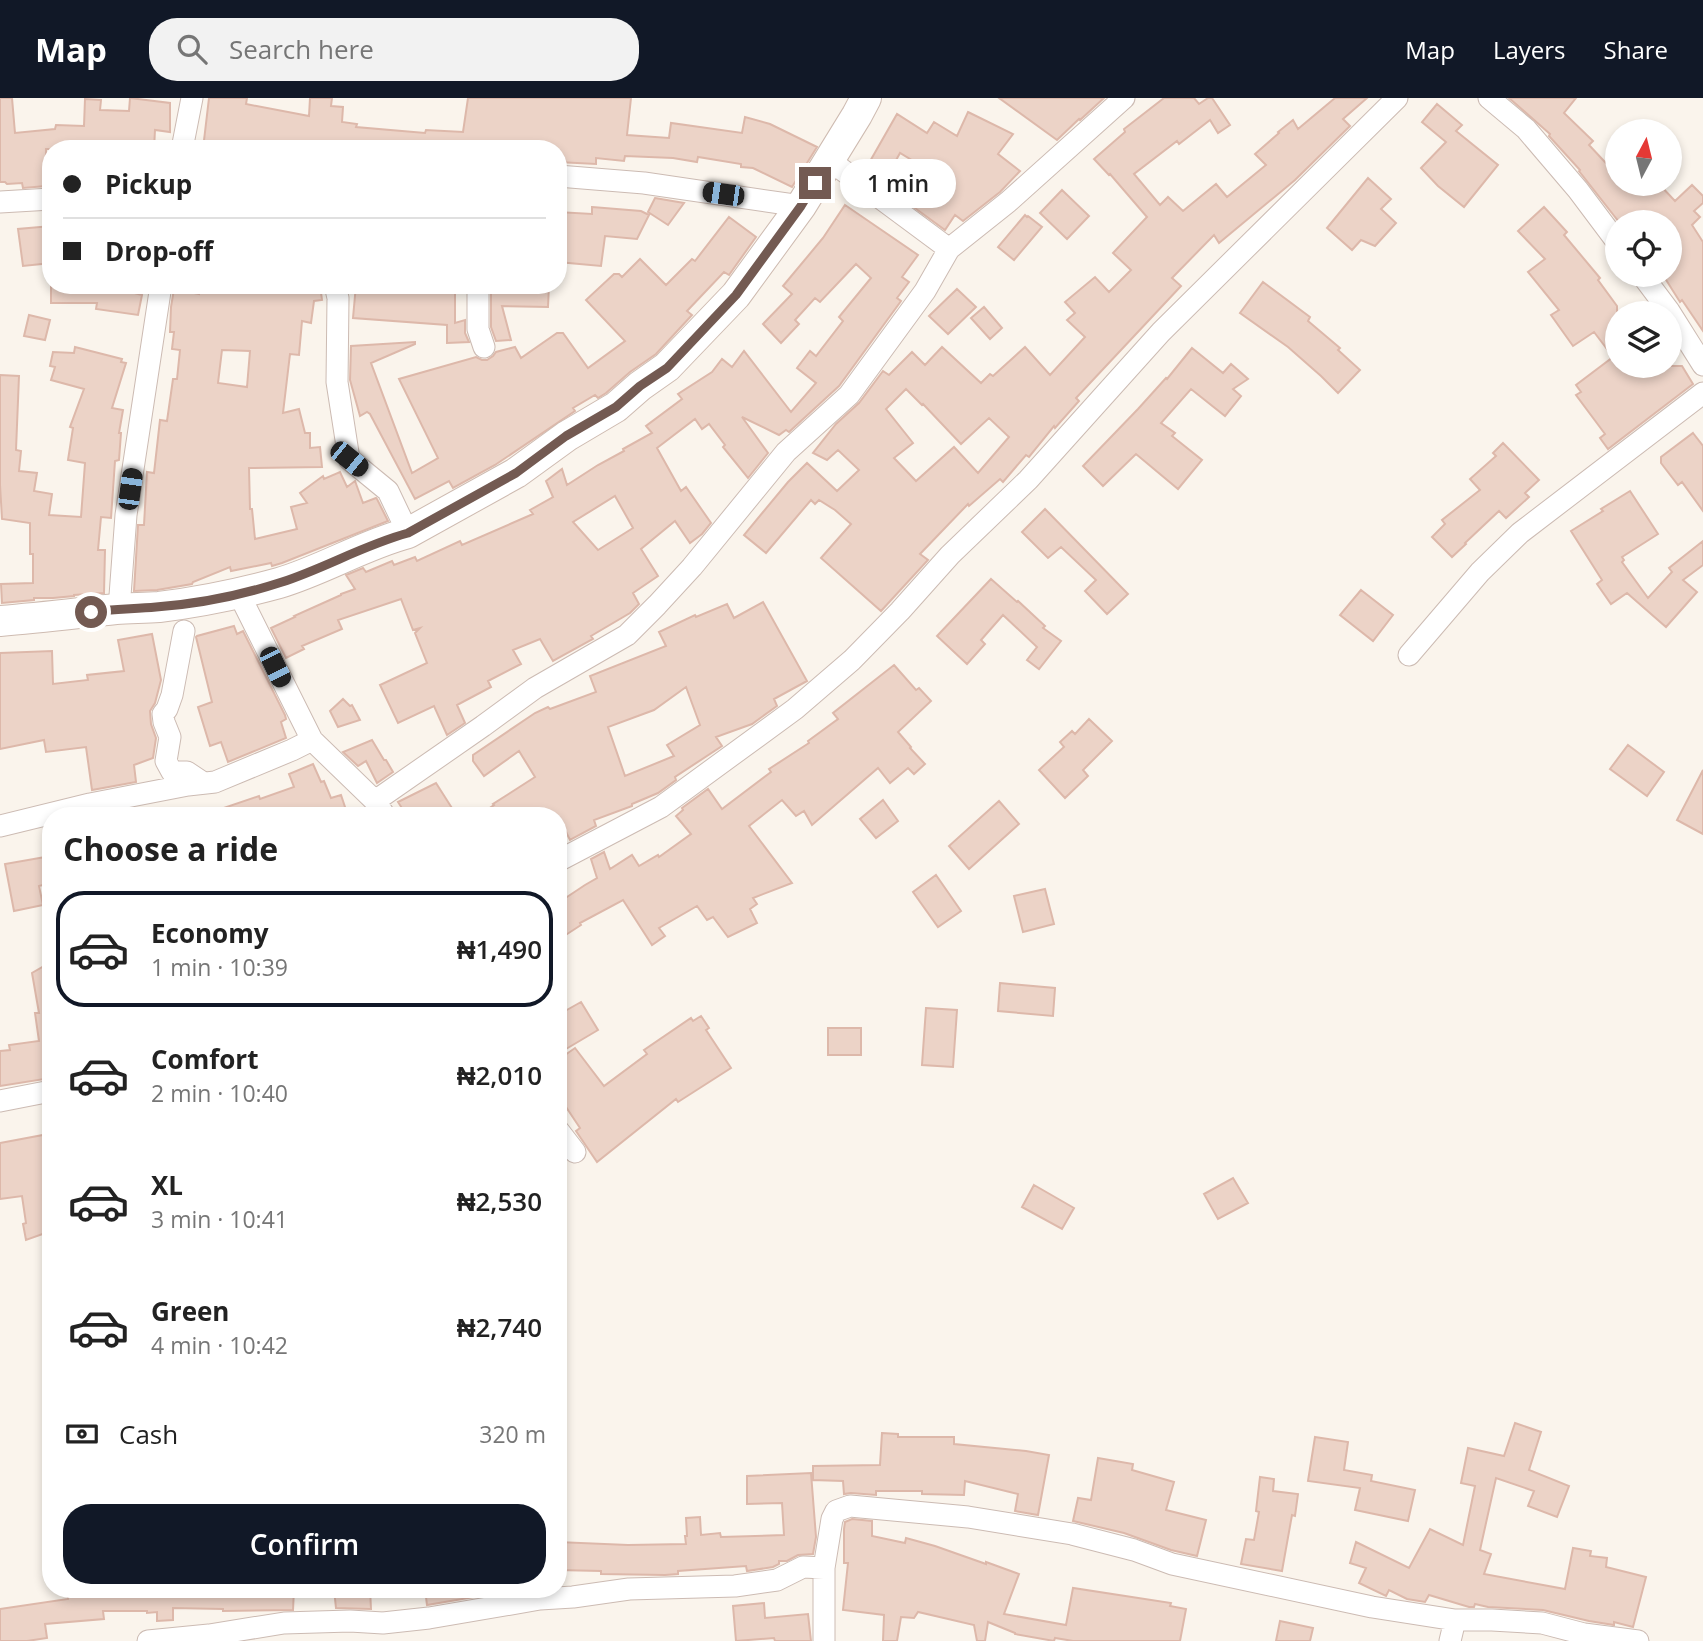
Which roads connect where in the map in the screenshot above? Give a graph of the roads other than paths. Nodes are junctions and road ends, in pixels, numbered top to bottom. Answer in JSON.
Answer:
{"nodes":[{"id":1,"x":192,"y":98,"type":"edge"},
{"id":2,"x":866,"y":98,"type":"edge"},
{"id":3,"x":1124,"y":98,"type":"edge"},
{"id":4,"x":1397,"y":98,"type":"edge"},
{"id":5,"x":1489,"y":98,"type":"edge"},
{"id":6,"x":184,"y":140,"type":"edge"},
{"id":7,"x":829,"y":160,"type":"junction"},
{"id":8,"x":567,"y":177,"type":"edge"},
{"id":9,"x":42,"y":199,"type":"edge"},
{"id":10,"x":0,"y":202,"type":"edge"},
{"id":11,"x":801,"y":206,"type":"junction"},
{"id":12,"x":1605,"y":226,"type":"edge"},
{"id":13,"x":949,"y":249,"type":"junction"},
{"id":14,"x":1651,"y":287,"type":"edge"},
{"id":15,"x":160,"y":294,"type":"edge"},
{"id":16,"x":337,"y":294,"type":"edge"},
{"id":17,"x":478,"y":294,"type":"edge"},
{"id":18,"x":484,"y":346,"type":"dead end"},
{"id":19,"x":1703,"y":365,"type":"edge"},
{"id":20,"x":1703,"y":393,"type":"edge"},
{"id":21,"x":408,"y":533,"type":"junction"},
{"id":22,"x":239,"y":594,"type":"junction"},
{"id":23,"x":119,"y":609,"type":"junction"},
{"id":24,"x":0,"y":621,"type":"edge"},
{"id":25,"x":184,"y":631,"type":"dead end"},
{"id":26,"x":1409,"y":656,"type":"dead end"},
{"id":27,"x":312,"y":740,"type":"junction"},
{"id":28,"x":204,"y":783,"type":"junction"},
{"id":29,"x":78,"y":807,"type":"edge"},
{"id":30,"x":379,"y":807,"type":"edge"},
{"id":31,"x":381,"y":807,"type":"edge"},
{"id":32,"x":42,"y":816,"type":"edge"},
{"id":33,"x":0,"y":826,"type":"edge"},
{"id":34,"x":567,"y":856,"type":"edge"},
{"id":35,"x":42,"y":1093,"type":"edge"},
{"id":36,"x":0,"y":1101,"type":"edge"},
{"id":37,"x":567,"y":1142,"type":"edge"},
{"id":38,"x":575,"y":1152,"type":"dead end"},
{"id":39,"x":824,"y":1568,"type":"junction"},
{"id":40,"x":567,"y":1597,"type":"edge"},
{"id":41,"x":556,"y":1598,"type":"edge"},
{"id":42,"x":1452,"y":1631,"type":"edge"},
{"id":43,"x":148,"y":1641,"type":"edge"},
{"id":44,"x":824,"y":1641,"type":"edge"},
{"id":45,"x":1638,"y":1641,"type":"edge"}],
"edges":[{"from":1,"to":6,"type":"street"},
{"from":2,"to":7,"type":"street"},
{"from":3,"to":13,"type":"street"},
{"from":4,"to":34,"type":"street"},
{"from":5,"to":12,"type":"street"},
{"from":7,"to":11,"type":"street"},
{"from":7,"to":13,"type":"street"},
{"from":8,"to":11,"type":"street"},
{"from":9,"to":10,"type":"street"},
{"from":11,"to":21,"type":"street"},
{"from":13,"to":31,"type":"street"},
{"from":14,"to":19,"type":"street"},
{"from":15,"to":23,"type":"street"},
{"from":16,"to":21,"type":"street"},
{"from":17,"to":18,"type":"street"},
{"from":20,"to":26,"type":"street"},
{"from":21,"to":22,"type":"street"},
{"from":22,"to":23,"type":"street"},
{"from":22,"to":27,"type":"street"},
{"from":23,"to":24,"type":"street"},
{"from":25,"to":28,"type":"street"},
{"from":27,"to":28,"type":"street"},
{"from":27,"to":30,"type":"street"},
{"from":28,"to":29,"type":"street"},
{"from":32,"to":33,"type":"street"},
{"from":35,"to":36,"type":"street"},
{"from":37,"to":38,"type":"street"},
{"from":39,"to":40,"type":"street"},
{"from":39,"to":42,"type":"street"},
{"from":39,"to":44,"type":"street"},
{"from":41,"to":43,"type":"street"},
{"from":42,"to":45,"type":"street"}]}
